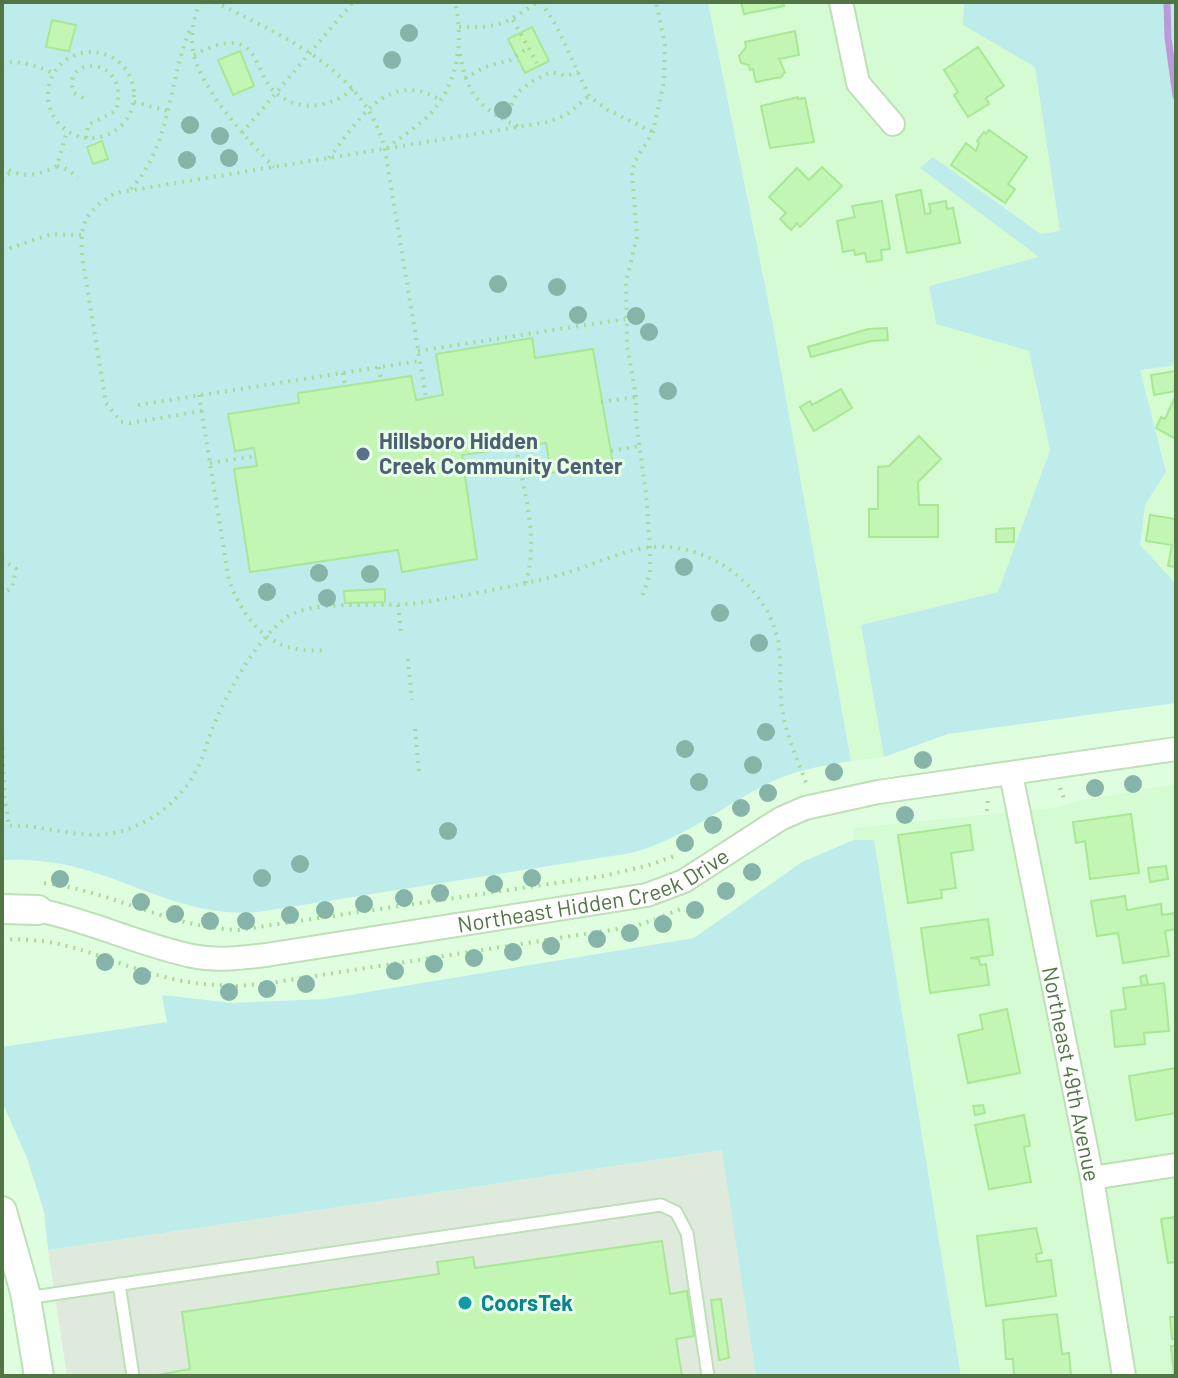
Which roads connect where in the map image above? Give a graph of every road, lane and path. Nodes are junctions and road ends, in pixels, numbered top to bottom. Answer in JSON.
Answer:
{"nodes":[{"id":1,"x":200,"y":2,"type":"edge"},
{"id":2,"x":215,"y":2,"type":"edge"},
{"id":3,"x":353,"y":2,"type":"edge"},
{"id":4,"x":455,"y":2,"type":"edge"},
{"id":5,"x":539,"y":2,"type":"edge"},
{"id":6,"x":656,"y":2,"type":"edge"},
{"id":7,"x":841,"y":2,"type":"edge"},
{"id":8,"x":513,"y":20,"type":"junction"},
{"id":9,"x":193,"y":22,"type":"junction"},
{"id":10,"x":458,"y":27,"type":"junction"},
{"id":11,"x":458,"y":40,"type":"junction"},
{"id":12,"x":528,"y":48,"type":"junction"},
{"id":13,"x":311,"y":53,"type":"junction"},
{"id":14,"x":194,"y":55,"type":"junction"},
{"id":15,"x":537,"y":63,"type":"dead end"},
{"id":16,"x":2,"y":64,"type":"edge"},
{"id":17,"x":578,"y":72,"type":"junction"},
{"id":18,"x":53,"y":73,"type":"junction"},
{"id":19,"x":465,"y":78,"type":"junction"},
{"id":20,"x":353,"y":89,"type":"junction"},
{"id":21,"x":275,"y":94,"type":"junction"},
{"id":22,"x":589,"y":96,"type":"junction"},
{"id":23,"x":87,"y":100,"type":"dead end"},
{"id":24,"x":440,"y":100,"type":"junction"},
{"id":25,"x":134,"y":102,"type":"junction"},
{"id":26,"x":141,"y":104,"type":"junction"},
{"id":27,"x":369,"y":107,"type":"junction"},
{"id":28,"x":138,"y":111,"type":"dead end"},
{"id":29,"x":168,"y":111,"type":"junction"},
{"id":30,"x":503,"y":120,"type":"junction"},
{"id":31,"x":893,"y":124,"type":"dead end"},
{"id":32,"x":522,"y":128,"type":"junction"},
{"id":33,"x":67,"y":131,"type":"junction"},
{"id":34,"x":653,"y":132,"type":"junction"},
{"id":35,"x":242,"y":133,"type":"junction"},
{"id":36,"x":86,"y":138,"type":"junction"},
{"id":37,"x":385,"y":150,"type":"junction"},
{"id":38,"x":329,"y":158,"type":"junction"},
{"id":39,"x":2,"y":166,"type":"edge"},
{"id":40,"x":57,"y":166,"type":"junction"},
{"id":41,"x":274,"y":167,"type":"junction"},
{"id":42,"x":11,"y":172,"type":"junction"},
{"id":43,"x":78,"y":178,"type":"dead end"},
{"id":44,"x":2,"y":180,"type":"edge"},
{"id":45,"x":130,"y":191,"type":"junction"},
{"id":46,"x":81,"y":235,"type":"junction"},
{"id":47,"x":2,"y":251,"type":"edge"},
{"id":48,"x":625,"y":319,"type":"junction"},
{"id":49,"x":417,"y":351,"type":"junction"},
{"id":50,"x":419,"y":361,"type":"junction"},
{"id":51,"x":379,"y":367,"type":"junction"},
{"id":52,"x":343,"y":373,"type":"junction"},
{"id":53,"x":381,"y":380,"type":"dead end"},
{"id":54,"x":345,"y":386,"type":"dead end"},
{"id":55,"x":199,"y":395,"type":"junction"},
{"id":56,"x":636,"y":397,"type":"junction"},
{"id":57,"x":426,"y":398,"type":"dead end"},
{"id":58,"x":601,"y":402,"type":"dead end"},
{"id":59,"x":138,"y":405,"type":"dead end"},
{"id":60,"x":202,"y":411,"type":"junction"},
{"id":61,"x":639,"y":446,"type":"junction"},
{"id":62,"x":516,"y":447,"type":"dead end"},
{"id":63,"x":611,"y":451,"type":"dead end"},
{"id":64,"x":256,"y":456,"type":"dead end"},
{"id":65,"x":210,"y":463,"type":"junction"},
{"id":66,"x":650,"y":547,"type":"junction"},
{"id":67,"x":2,"y":559,"type":"edge"},
{"id":68,"x":526,"y":583,"type":"junction"},
{"id":69,"x":2,"y":594,"type":"edge"},
{"id":70,"x":643,"y":595,"type":"dead end"},
{"id":71,"x":398,"y":605,"type":"junction"},
{"id":72,"x":401,"y":632,"type":"dead end"},
{"id":73,"x":267,"y":636,"type":"junction"},
{"id":74,"x":325,"y":650,"type":"dead end"},
{"id":75,"x":408,"y":659,"type":"dead end"},
{"id":76,"x":412,"y":700,"type":"dead end"},
{"id":77,"x":415,"y":729,"type":"dead end"},
{"id":78,"x":2,"y":732,"type":"edge"},
{"id":79,"x":1176,"y":749,"type":"edge"},
{"id":80,"x":419,"y":772,"type":"dead end"},
{"id":81,"x":1011,"y":774,"type":"junction"},
{"id":82,"x":795,"y":789,"type":"dead end"},
{"id":83,"x":2,"y":826,"type":"edge"},
{"id":84,"x":9,"y":826,"type":"junction"},
{"id":85,"x":687,"y":849,"type":"dead end"},
{"id":86,"x":38,"y":896,"type":"junction"},
{"id":87,"x":2,"y":909,"type":"edge"},
{"id":88,"x":1176,"y":1165,"type":"edge"},
{"id":89,"x":1092,"y":1178,"type":"junction"},
{"id":90,"x":2,"y":1211,"type":"edge"},
{"id":91,"x":119,"y":1284,"type":"junction"},
{"id":92,"x":26,"y":1298,"type":"junction"},
{"id":93,"x":39,"y":1376,"type":"edge"},
{"id":94,"x":133,"y":1376,"type":"edge"},
{"id":95,"x":708,"y":1376,"type":"edge"},
{"id":96,"x":1124,"y":1376,"type":"edge"}],
"edges":[{"from":1,"to":9,"type":"path"},
{"from":2,"to":13,"type":"path"},
{"from":3,"to":13,"type":"path"},
{"from":4,"to":10,"type":"path"},
{"from":5,"to":8,"type":"path"},
{"from":5,"to":17,"type":"path"},
{"from":6,"to":34,"type":"path"},
{"from":7,"to":31,"type":"street"},
{"from":8,"to":10,"type":"path"},
{"from":8,"to":12,"type":"path"},
{"from":9,"to":14,"type":"path"},
{"from":9,"to":29,"type":"path"},
{"from":10,"to":11,"type":"path"},
{"from":11,"to":19,"type":"path"},
{"from":11,"to":24,"type":"path"},
{"from":12,"to":15,"type":"path"},
{"from":12,"to":19,"type":"path"},
{"from":13,"to":20,"type":"path"},
{"from":13,"to":21,"type":"path"},
{"from":14,"to":21,"type":"path"},
{"from":14,"to":35,"type":"path"},
{"from":16,"to":18,"type":"path"},
{"from":17,"to":22,"type":"path"},
{"from":17,"to":30,"type":"path"},
{"from":18,"to":25,"type":"path"},
{"from":18,"to":33,"type":"path"},
{"from":19,"to":30,"type":"path"},
{"from":20,"to":21,"type":"path"},
{"from":20,"to":27,"type":"path"},
{"from":21,"to":35,"type":"path"},
{"from":22,"to":32,"type":"path"},
{"from":22,"to":34,"type":"path"},
{"from":23,"to":36,"type":"path"},
{"from":24,"to":27,"type":"path"},
{"from":24,"to":37,"type":"path"},
{"from":25,"to":26,"type":"path"},
{"from":25,"to":36,"type":"path"},
{"from":26,"to":28,"type":"path"},
{"from":26,"to":29,"type":"path"},
{"from":27,"to":37,"type":"path"},
{"from":27,"to":38,"type":"path"},
{"from":29,"to":45,"type":"path"},
{"from":30,"to":32,"type":"path"},
{"from":32,"to":37,"type":"path"},
{"from":33,"to":36,"type":"path"},
{"from":33,"to":40,"type":"path"},
{"from":34,"to":48,"type":"path"},
{"from":35,"to":41,"type":"path"},
{"from":37,"to":38,"type":"path"},
{"from":37,"to":49,"type":"path"},
{"from":38,"to":41,"type":"path"},
{"from":39,"to":42,"type":"path"},
{"from":40,"to":42,"type":"path"},
{"from":40,"to":43,"type":"path"},
{"from":41,"to":45,"type":"path"},
{"from":42,"to":44,"type":"path"},
{"from":45,"to":46,"type":"path"},
{"from":46,"to":47,"type":"path"},
{"from":46,"to":60,"type":"path"},
{"from":48,"to":49,"type":"path"},
{"from":48,"to":56,"type":"path"},
{"from":49,"to":50,"type":"path"},
{"from":50,"to":51,"type":"path"},
{"from":50,"to":57,"type":"path"},
{"from":51,"to":52,"type":"path"},
{"from":51,"to":53,"type":"path"},
{"from":52,"to":54,"type":"path"},
{"from":52,"to":55,"type":"path"},
{"from":55,"to":59,"type":"path"},
{"from":55,"to":60,"type":"path"},
{"from":56,"to":58,"type":"path"},
{"from":56,"to":61,"type":"path"},
{"from":60,"to":65,"type":"path"},
{"from":61,"to":63,"type":"path"},
{"from":61,"to":66,"type":"path"},
{"from":62,"to":68,"type":"path"},
{"from":64,"to":65,"type":"path"},
{"from":65,"to":73,"type":"path"},
{"from":66,"to":68,"type":"path"},
{"from":66,"to":70,"type":"path"},
{"from":66,"to":82,"type":"path"},
{"from":67,"to":69,"type":"path"},
{"from":68,"to":71,"type":"path"},
{"from":71,"to":72,"type":"path"},
{"from":71,"to":73,"type":"path"},
{"from":73,"to":74,"type":"path"},
{"from":73,"to":84,"type":"path"},
{"from":75,"to":76,"type":"path"},
{"from":77,"to":80,"type":"path"},
{"from":78,"to":84,"type":"path"},
{"from":79,"to":81,"type":"street","name":"Northeast Hidden Creek Drive"},
{"from":81,"to":86,"type":"street","name":"Northeast Hidden Creek Drive"},
{"from":81,"to":89,"type":"street","name":"Northeast 49th Avenue"},
{"from":83,"to":84,"type":"path"},
{"from":85,"to":86,"type":"path","name":"Northeast Hidden Creek Drive"},
{"from":86,"to":87,"type":"street","name":"Northeast Hidden Creek Drive"},
{"from":88,"to":89,"type":"street"},
{"from":89,"to":96,"type":"street","name":"Northeast 49th Avenue"},
{"from":90,"to":92,"type":"street"},
{"from":91,"to":92,"type":"lane"},
{"from":91,"to":94,"type":"lane"},
{"from":91,"to":95,"type":"lane"},
{"from":92,"to":93,"type":"street"}]}
